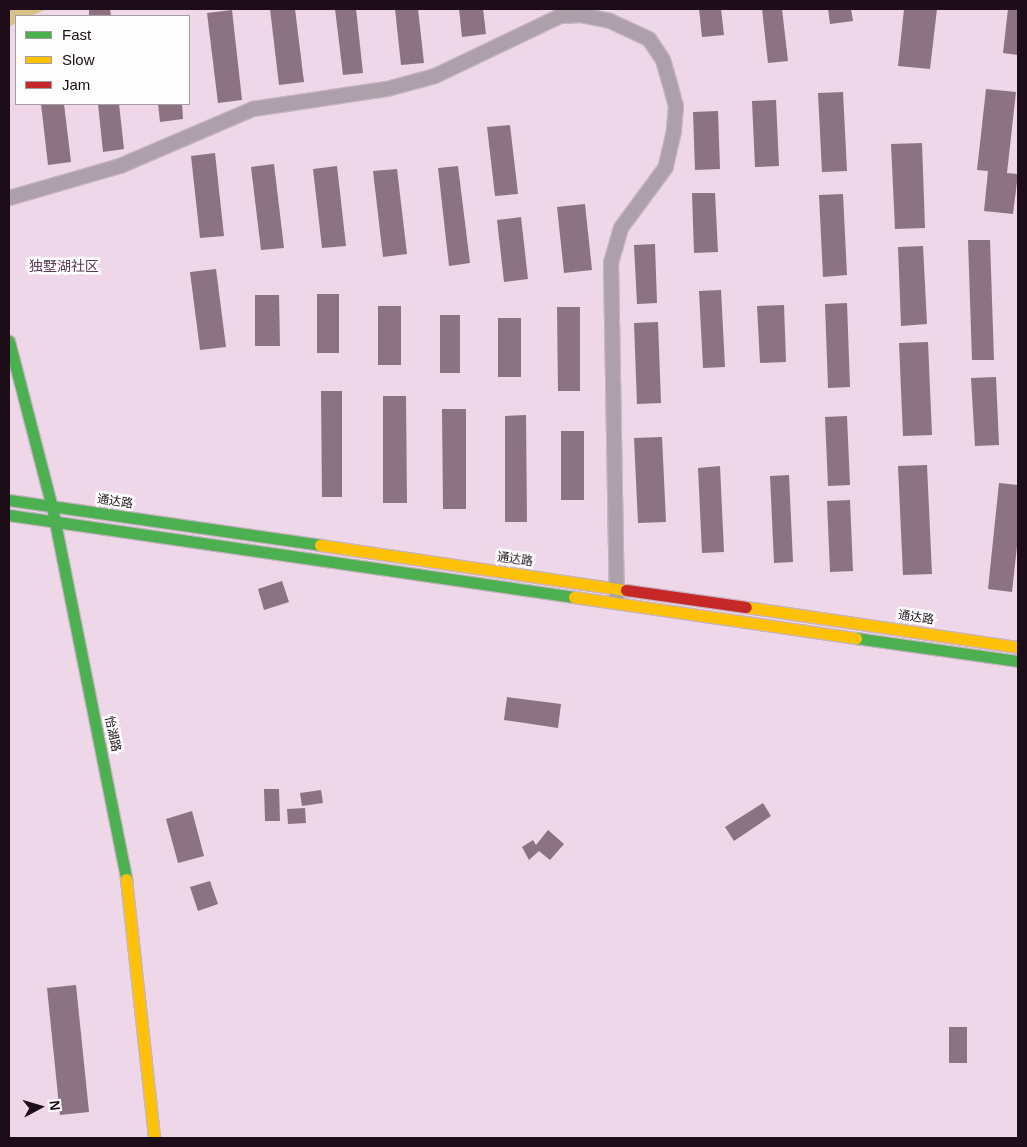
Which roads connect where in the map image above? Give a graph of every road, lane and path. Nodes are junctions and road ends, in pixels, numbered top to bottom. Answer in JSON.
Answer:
{"nodes":[{"id":1,"x":9,"y":198,"type":"edge"},
{"id":2,"x":9,"y":341,"type":"edge"},
{"id":3,"x":9,"y":500,"type":"edge"},
{"id":4,"x":52,"y":507,"type":"junction"},
{"id":5,"x":9,"y":515,"type":"edge"},
{"id":6,"x":55,"y":522,"type":"junction"},
{"id":7,"x":617,"y":588,"type":"junction"},
{"id":8,"x":617,"y":603,"type":"junction"},
{"id":9,"x":1018,"y":646,"type":"edge"},
{"id":10,"x":1018,"y":661,"type":"edge"},
{"id":11,"x":154,"y":1138,"type":"edge"}],
"edges":[{"from":1,"to":7,"type":"street"},
{"from":2,"to":4,"type":"main road","name":"怡湖路"},
{"from":3,"to":4,"type":"main road","name":"通达路"},
{"from":4,"to":6,"type":"main road","name":"怡湖路"},
{"from":4,"to":7,"type":"main road","name":"通达路"},
{"from":5,"to":6,"type":"main road"},
{"from":6,"to":8,"type":"main road"},
{"from":6,"to":11,"type":"main road","name":"怡湖路"},
{"from":7,"to":8,"type":"street"},
{"from":7,"to":9,"type":"main road","name":"通达路"},
{"from":8,"to":10,"type":"main road"}]}
